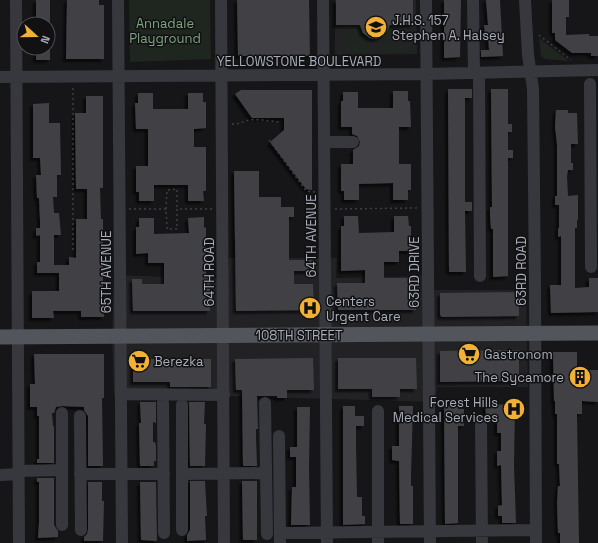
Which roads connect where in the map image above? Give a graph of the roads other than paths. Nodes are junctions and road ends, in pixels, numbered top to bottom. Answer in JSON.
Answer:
{"nodes":[{"id":1,"x":16,"y":0,"type":"edge"},
{"id":2,"x":118,"y":0,"type":"edge"},
{"id":3,"x":221,"y":0,"type":"edge"},
{"id":4,"x":324,"y":0,"type":"edge"},
{"id":5,"x":426,"y":0,"type":"edge"},
{"id":6,"x":473,"y":0,"type":"edge"},
{"id":7,"x":525,"y":0,"type":"edge"},
{"id":8,"x":572,"y":66,"type":"junction"},
{"id":9,"x":598,"y":70,"type":"edge"},
{"id":10,"x":530,"y":72,"type":"junction"},
{"id":11,"x":476,"y":73,"type":"junction"},
{"id":12,"x":324,"y":74,"type":"junction"},
{"id":13,"x":427,"y":74,"type":"junction"},
{"id":14,"x":222,"y":75,"type":"junction"},
{"id":15,"x":119,"y":76,"type":"junction"},
{"id":16,"x":16,"y":77,"type":"junction"},
{"id":17,"x":0,"y":78,"type":"edge"},
{"id":18,"x":594,"y":87,"type":"edge"},
{"id":19,"x":324,"y":142,"type":"junction"},
{"id":20,"x":353,"y":142,"type":"dead end"},
{"id":21,"x":591,"y":267,"type":"dead end"},
{"id":22,"x":480,"y":276,"type":"dead end"},
{"id":23,"x":535,"y":333,"type":"junction"},
{"id":24,"x":598,"y":333,"type":"edge"},
{"id":25,"x":428,"y":334,"type":"junction"},
{"id":26,"x":223,"y":335,"type":"junction"},
{"id":27,"x":326,"y":335,"type":"junction"},
{"id":28,"x":120,"y":336,"type":"junction"},
{"id":29,"x":0,"y":337,"type":"edge"},
{"id":30,"x":18,"y":337,"type":"junction"},
{"id":31,"x":121,"y":394,"type":"junction"},
{"id":32,"x":224,"y":394,"type":"junction"},
{"id":33,"x":163,"y":403,"type":"dead end"},
{"id":34,"x":266,"y":403,"type":"dead end"},
{"id":35,"x":182,"y":405,"type":"dead end"},
{"id":36,"x":378,"y":411,"type":"dead end"},
{"id":37,"x":62,"y":413,"type":"dead end"},
{"id":38,"x":80,"y":416,"type":"dead end"},
{"id":39,"x":481,"y":421,"type":"dead end"},
{"id":40,"x":279,"y":436,"type":"dead end"},
{"id":41,"x":62,"y":470,"type":"junction"},
{"id":42,"x":19,"y":472,"type":"junction"},
{"id":43,"x":266,"y":473,"type":"junction"},
{"id":44,"x":80,"y":474,"type":"junction"},
{"id":45,"x":122,"y":474,"type":"junction"},
{"id":46,"x":164,"y":474,"type":"junction"},
{"id":47,"x":182,"y":474,"type":"junction"},
{"id":48,"x":224,"y":474,"type":"junction"},
{"id":49,"x":0,"y":475,"type":"edge"},
{"id":50,"x":62,"y":525,"type":"dead end"},
{"id":51,"x":81,"y":530,"type":"dead end"},
{"id":52,"x":182,"y":530,"type":"dead end"},
{"id":53,"x":482,"y":530,"type":"junction"},
{"id":54,"x":536,"y":530,"type":"junction"},
{"id":55,"x":164,"y":533,"type":"dead end"},
{"id":56,"x":267,"y":534,"type":"dead end"},
{"id":57,"x":378,"y":537,"type":"edge"},
{"id":58,"x":430,"y":537,"type":"edge"},
{"id":59,"x":280,"y":538,"type":"edge"},
{"id":60,"x":327,"y":538,"type":"edge"},
{"id":61,"x":19,"y":543,"type":"edge"},
{"id":62,"x":122,"y":543,"type":"edge"},
{"id":63,"x":224,"y":543,"type":"edge"},
{"id":64,"x":482,"y":543,"type":"edge"},
{"id":65,"x":536,"y":543,"type":"edge"}],
"edges":[{"from":1,"to":16,"type":"street"},
{"from":2,"to":15,"type":"street","name":"65TH AVENUE"},
{"from":3,"to":14,"type":"street","name":"64TH ROAD"},
{"from":4,"to":12,"type":"street","name":"64TH AVENUE"},
{"from":5,"to":13,"type":"street","name":"63RD DRIVE"},
{"from":6,"to":11,"type":"street"},
{"from":7,"to":10,"type":"street","name":"63RD ROAD"},
{"from":8,"to":9,"type":"street","name":"YELLOWSTONE BOULEVARD"},
{"from":8,"to":10,"type":"street","name":"YELLOWSTONE BOULEVARD"},
{"from":8,"to":18,"type":"street"},
{"from":10,"to":11,"type":"street","name":"YELLOWSTONE BOULEVARD"},
{"from":10,"to":23,"type":"street","name":"63RD ROAD"},
{"from":11,"to":13,"type":"street","name":"YELLOWSTONE BOULEVARD"},
{"from":11,"to":22,"type":"street"},
{"from":12,"to":13,"type":"street","name":"YELLOWSTONE BOULEVARD"},
{"from":12,"to":14,"type":"street","name":"YELLOWSTONE BOULEVARD"},
{"from":12,"to":19,"type":"street","name":"64TH AVENUE"},
{"from":13,"to":25,"type":"street","name":"63RD DRIVE"},
{"from":14,"to":15,"type":"street","name":"YELLOWSTONE BOULEVARD"},
{"from":14,"to":26,"type":"street","name":"64TH ROAD"},
{"from":15,"to":16,"type":"street","name":"YELLOWSTONE BOULEVARD"},
{"from":15,"to":28,"type":"street","name":"65TH AVENUE"},
{"from":16,"to":17,"type":"street","name":"YELLOWSTONE BOULEVARD"},
{"from":16,"to":30,"type":"street"},
{"from":18,"to":21,"type":"street"},
{"from":19,"to":20,"type":"street"},
{"from":19,"to":27,"type":"street","name":"64TH AVENUE"},
{"from":23,"to":24,"type":"main road","name":"108TH STREET"},
{"from":23,"to":25,"type":"main road","name":"108TH STREET"},
{"from":23,"to":54,"type":"street","name":"63RD ROAD"},
{"from":25,"to":27,"type":"main road","name":"108TH STREET"},
{"from":25,"to":58,"type":"street","name":"63RD DRIVE"},
{"from":26,"to":27,"type":"main road","name":"108TH STREET"},
{"from":26,"to":28,"type":"main road","name":"108TH STREET"},
{"from":26,"to":32,"type":"street","name":"64TH ROAD"},
{"from":27,"to":60,"type":"street","name":"64TH AVENUE"},
{"from":28,"to":30,"type":"main road","name":"108TH STREET"},
{"from":28,"to":31,"type":"street","name":"65TH AVENUE"},
{"from":29,"to":30,"type":"main road","name":"108TH STREET"},
{"from":30,"to":42,"type":"street"},
{"from":31,"to":32,"type":"street"},
{"from":31,"to":45,"type":"street","name":"65TH AVENUE"},
{"from":32,"to":48,"type":"street","name":"64TH ROAD"},
{"from":33,"to":46,"type":"street"},
{"from":34,"to":43,"type":"street"},
{"from":35,"to":47,"type":"street"},
{"from":36,"to":57,"type":"street"},
{"from":37,"to":41,"type":"street"},
{"from":38,"to":44,"type":"street"},
{"from":39,"to":53,"type":"street"},
{"from":40,"to":59,"type":"street"},
{"from":41,"to":42,"type":"street"},
{"from":41,"to":50,"type":"street"},
{"from":42,"to":49,"type":"street"},
{"from":42,"to":61,"type":"street"},
{"from":43,"to":48,"type":"street"},
{"from":43,"to":56,"type":"street"},
{"from":44,"to":45,"type":"street"},
{"from":44,"to":51,"type":"street"},
{"from":45,"to":46,"type":"street"},
{"from":45,"to":62,"type":"street","name":"65TH AVENUE"},
{"from":46,"to":55,"type":"street"},
{"from":47,"to":48,"type":"street"},
{"from":47,"to":52,"type":"street"},
{"from":48,"to":63,"type":"street","name":"64TH ROAD"},
{"from":53,"to":54,"type":"street"},
{"from":53,"to":58,"type":"street"},
{"from":53,"to":64,"type":"street"},
{"from":54,"to":65,"type":"street","name":"63RD ROAD"},
{"from":57,"to":58,"type":"street"},
{"from":57,"to":60,"type":"street"},
{"from":59,"to":60,"type":"street"}]}
